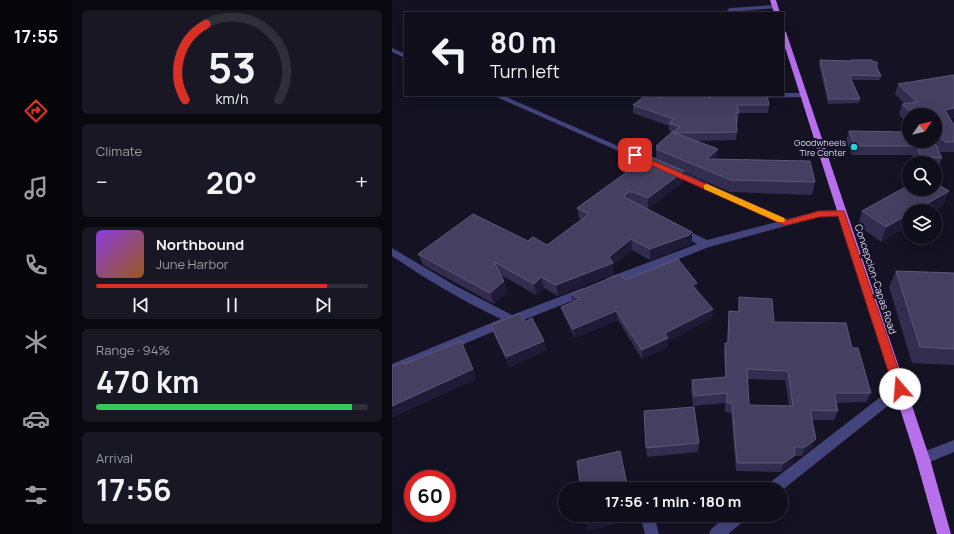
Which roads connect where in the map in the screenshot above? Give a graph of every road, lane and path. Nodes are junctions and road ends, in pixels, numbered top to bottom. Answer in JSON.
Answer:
{"nodes":[{"id":1,"x":773,"y":0,"type":"edge"},
{"id":2,"x":730,"y":10,"type":"dead end"},
{"id":3,"x":776,"y":10,"type":"edge"},
{"id":4,"x":784,"y":35,"type":"edge"},
{"id":5,"x":392,"y":50,"type":"edge"},
{"id":6,"x":404,"y":56,"type":"edge"},
{"id":7,"x":784,"y":95,"type":"edge"},
{"id":8,"x":804,"y":95,"type":"junction"},
{"id":9,"x":498,"y":96,"type":"edge"},
{"id":10,"x":842,"y":213,"type":"junction"},
{"id":11,"x":787,"y":223,"type":"junction"},
{"id":12,"x":672,"y":227,"type":"edge"},
{"id":13,"x":706,"y":244,"type":"junction"},
{"id":14,"x":392,"y":251,"type":"edge"},
{"id":15,"x":512,"y":320,"type":"junction"},
{"id":16,"x":392,"y":369,"type":"edge"},
{"id":17,"x":900,"y":389,"type":"junction"},
{"id":18,"x":954,"y":446,"type":"edge"},
{"id":19,"x":923,"y":459,"type":"junction"},
{"id":20,"x":782,"y":482,"type":"edge"},
{"id":21,"x":649,"y":522,"type":"edge"},
{"id":22,"x":731,"y":522,"type":"edge"},
{"id":23,"x":652,"y":534,"type":"edge"},
{"id":24,"x":716,"y":534,"type":"edge"},
{"id":25,"x":944,"y":534,"type":"edge"}],
"edges":[{"from":1,"to":3,"type":"main road"},
{"from":2,"to":3,"type":"street"},
{"from":4,"to":8,"type":"main road","name":"Concepcion-Capas Road"},
{"from":5,"to":6,"type":"street"},
{"from":7,"to":8,"type":"street"},
{"from":8,"to":10,"type":"main road","name":"Concepcion-Capas Road"},
{"from":9,"to":11,"type":"street"},
{"from":10,"to":11,"type":"street"},
{"from":10,"to":17,"type":"main road","name":"Concepcion-Capas Road"},
{"from":11,"to":13,"type":"street"},
{"from":12,"to":13,"type":"street"},
{"from":13,"to":15,"type":"street"},
{"from":14,"to":15,"type":"street"},
{"from":15,"to":16,"type":"street"},
{"from":17,"to":19,"type":"main road","name":"Concepcion-Capas Road"},
{"from":17,"to":20,"type":"street"},
{"from":18,"to":19,"type":"street"},
{"from":19,"to":25,"type":"main road","name":"Concepcion-Capas Road"},
{"from":21,"to":23,"type":"street"},
{"from":22,"to":24,"type":"street"}]}
